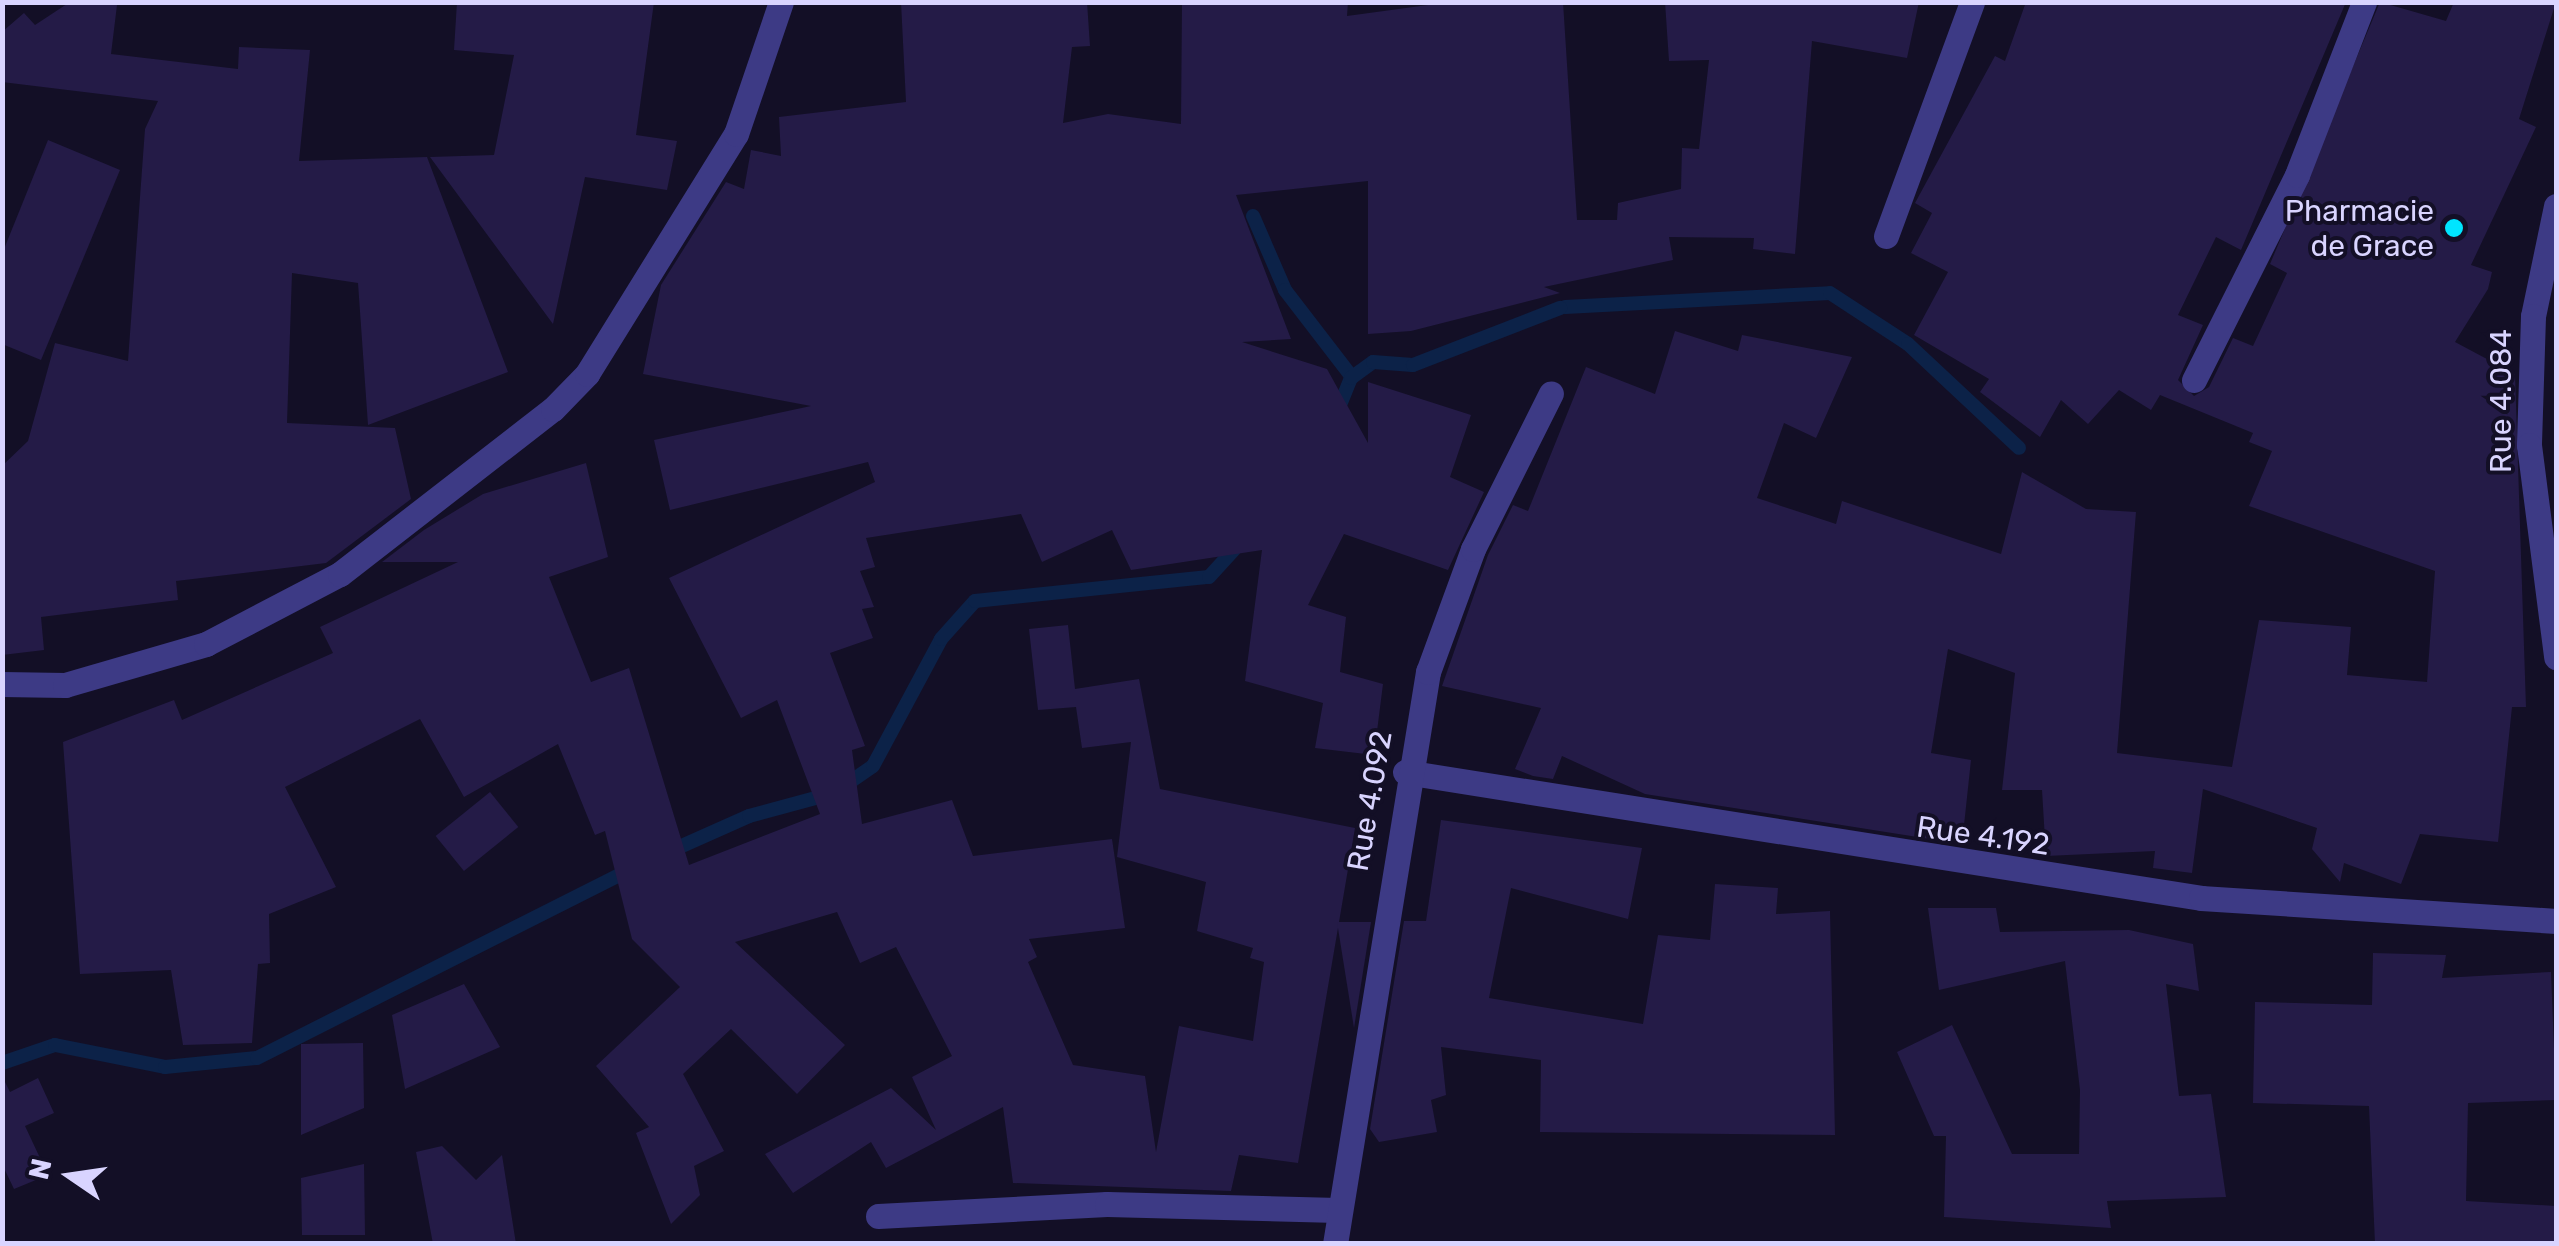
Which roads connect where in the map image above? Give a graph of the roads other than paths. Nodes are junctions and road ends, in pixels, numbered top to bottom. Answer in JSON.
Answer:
{"nodes":[{"id":1,"x":781,"y":2,"type":"edge"},
{"id":2,"x":1972,"y":2,"type":"edge"},
{"id":3,"x":2364,"y":2,"type":"edge"},
{"id":4,"x":2556,"y":206,"type":"edge"},
{"id":5,"x":1886,"y":236,"type":"dead end"},
{"id":6,"x":2194,"y":380,"type":"dead end"},
{"id":7,"x":1551,"y":393,"type":"dead end"},
{"id":8,"x":2556,"y":656,"type":"edge"},
{"id":9,"x":2,"y":684,"type":"edge"},
{"id":10,"x":1405,"y":772,"type":"junction"},
{"id":11,"x":2556,"y":921,"type":"edge"},
{"id":12,"x":1338,"y":1210,"type":"junction"},
{"id":13,"x":878,"y":1216,"type":"dead end"},
{"id":14,"x":1336,"y":1244,"type":"edge"}],
"edges":[{"from":1,"to":9,"type":"street"},
{"from":2,"to":5,"type":"street"},
{"from":3,"to":6,"type":"street"},
{"from":4,"to":8,"type":"street","name":"Rue 4.084"},
{"from":7,"to":10,"type":"street","name":"Rue 4.092"},
{"from":10,"to":11,"type":"street","name":"Rue 4.192"},
{"from":10,"to":12,"type":"street","name":"Rue 4.092"},
{"from":12,"to":13,"type":"street"},
{"from":12,"to":14,"type":"street","name":"Rue 4.092"}]}
